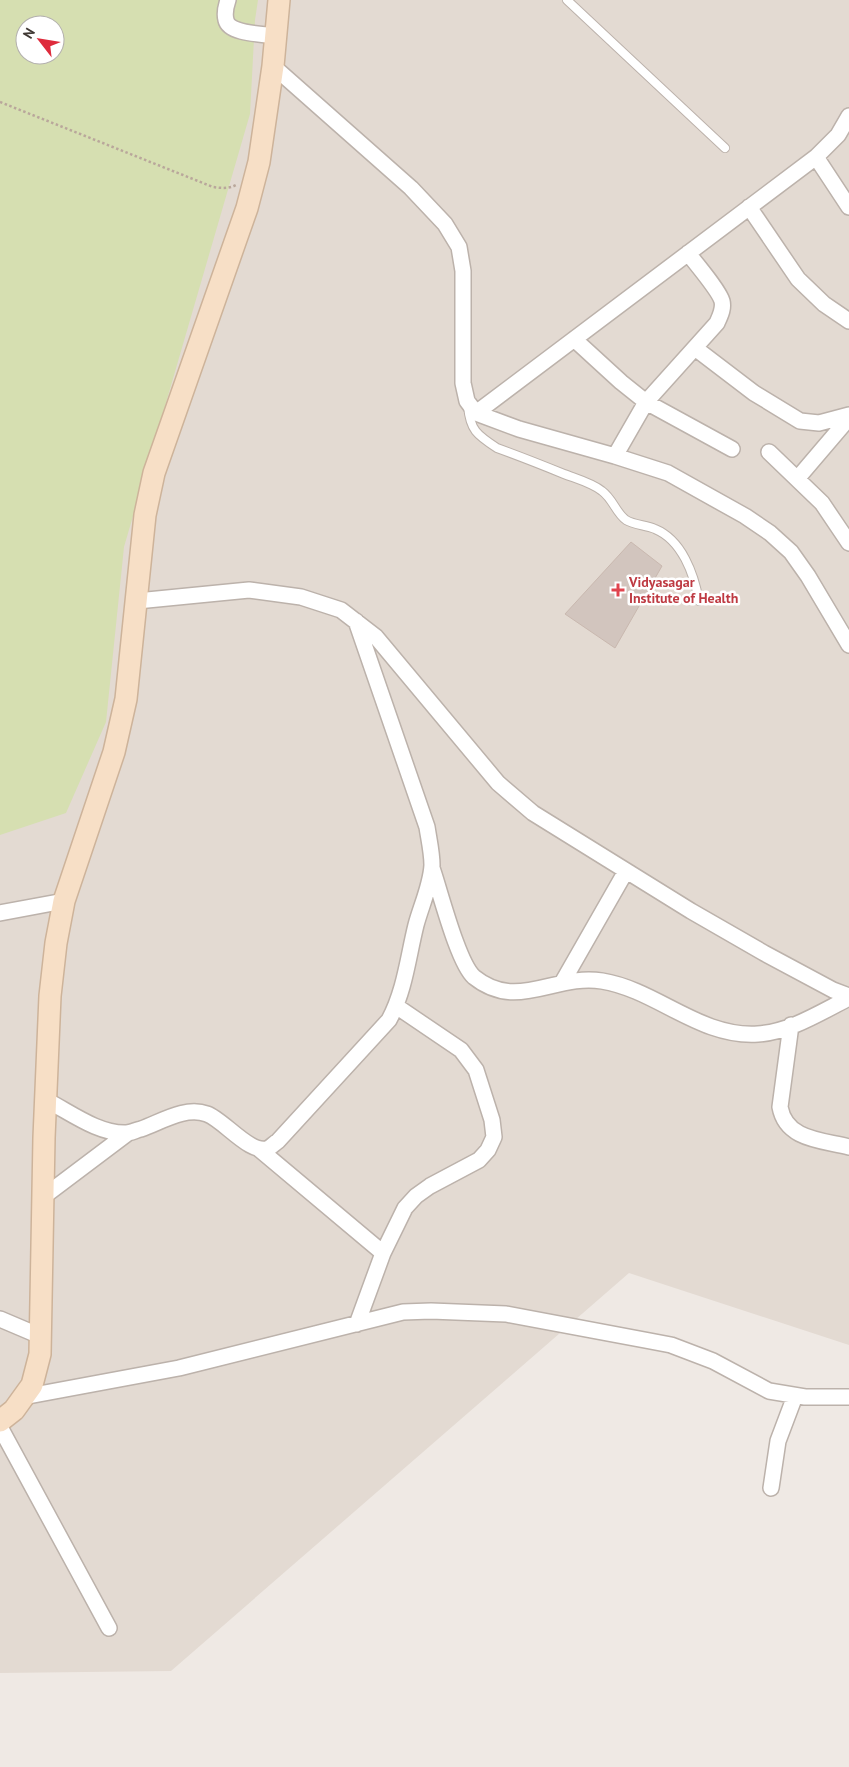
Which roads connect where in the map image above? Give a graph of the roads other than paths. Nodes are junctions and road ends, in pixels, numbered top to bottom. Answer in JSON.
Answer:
{"nodes":[{"id":1,"x":228,"y":0,"type":"edge"},
{"id":2,"x":279,"y":0,"type":"edge"},
{"id":3,"x":567,"y":0,"type":"edge"},
{"id":4,"x":276,"y":36,"type":"junction"},
{"id":5,"x":274,"y":66,"type":"junction"},
{"id":6,"x":849,"y":116,"type":"edge"},
{"id":7,"x":725,"y":148,"type":"dead end"},
{"id":8,"x":816,"y":157,"type":"junction"},
{"id":9,"x":749,"y":207,"type":"junction"},
{"id":10,"x":849,"y":207,"type":"edge"},
{"id":11,"x":688,"y":253,"type":"junction"},
{"id":12,"x":849,"y":321,"type":"edge"},
{"id":13,"x":574,"y":338,"type":"junction"},
{"id":14,"x":695,"y":348,"type":"junction"},
{"id":15,"x":646,"y":402,"type":"junction"},
{"id":16,"x":472,"y":407,"type":"junction"},
{"id":17,"x":849,"y":416,"type":"edge"},
{"id":18,"x":732,"y":449,"type":"dead end"},
{"id":19,"x":769,"y":452,"type":"dead end"},
{"id":20,"x":615,"y":456,"type":"junction"},
{"id":21,"x":797,"y":478,"type":"junction"},
{"id":22,"x":849,"y":542,"type":"edge"},
{"id":23,"x":137,"y":601,"type":"junction"},
{"id":24,"x":700,"y":601,"type":"dead end"},
{"id":25,"x":356,"y":621,"type":"junction"},
{"id":26,"x":849,"y":645,"type":"edge"},
{"id":27,"x":432,"y":866,"type":"junction"},
{"id":28,"x":626,"y":871,"type":"junction"},
{"id":29,"x":64,"y":901,"type":"junction"},
{"id":30,"x":0,"y":913,"type":"edge"},
{"id":31,"x":562,"y":983,"type":"junction"},
{"id":32,"x":849,"y":997,"type":"edge"},
{"id":33,"x":396,"y":1006,"type":"junction"},
{"id":34,"x":791,"y":1025,"type":"junction"},
{"id":35,"x":46,"y":1100,"type":"junction"},
{"id":36,"x":128,"y":1133,"type":"junction"},
{"id":37,"x":849,"y":1148,"type":"edge"},
{"id":38,"x":259,"y":1149,"type":"junction"},
{"id":39,"x":43,"y":1196,"type":"junction"},
{"id":40,"x":383,"y":1253,"type":"junction"},
{"id":41,"x":0,"y":1319,"type":"edge"},
{"id":42,"x":357,"y":1324,"type":"junction"},
{"id":43,"x":40,"y":1336,"type":"junction"},
{"id":44,"x":795,"y":1396,"type":"junction"},
{"id":45,"x":23,"y":1397,"type":"junction"},
{"id":46,"x":849,"y":1397,"type":"edge"},
{"id":47,"x":0,"y":1421,"type":"edge"},
{"id":48,"x":0,"y":1427,"type":"edge"},
{"id":49,"x":771,"y":1488,"type":"dead end"},
{"id":50,"x":109,"y":1628,"type":"dead end"}],
"edges":[{"from":1,"to":4,"type":"street"},
{"from":2,"to":4,"type":"main road"},
{"from":3,"to":7,"type":"lane"},
{"from":4,"to":5,"type":"main road"},
{"from":5,"to":16,"type":"street"},
{"from":5,"to":23,"type":"main road"},
{"from":6,"to":8,"type":"street"},
{"from":8,"to":9,"type":"street"},
{"from":8,"to":10,"type":"street"},
{"from":9,"to":11,"type":"street"},
{"from":9,"to":12,"type":"street"},
{"from":11,"to":13,"type":"street"},
{"from":11,"to":14,"type":"street"},
{"from":13,"to":15,"type":"street"},
{"from":13,"to":16,"type":"street"},
{"from":14,"to":15,"type":"street"},
{"from":14,"to":17,"type":"street"},
{"from":15,"to":18,"type":"street"},
{"from":15,"to":20,"type":"street"},
{"from":16,"to":20,"type":"street"},
{"from":16,"to":24,"type":"lane"},
{"from":17,"to":21,"type":"street"},
{"from":19,"to":21,"type":"street"},
{"from":20,"to":26,"type":"street"},
{"from":21,"to":22,"type":"street"},
{"from":23,"to":25,"type":"street"},
{"from":23,"to":29,"type":"main road"},
{"from":25,"to":27,"type":"street"},
{"from":25,"to":28,"type":"street"},
{"from":27,"to":31,"type":"street"},
{"from":27,"to":33,"type":"street"},
{"from":28,"to":31,"type":"street"},
{"from":28,"to":32,"type":"street"},
{"from":29,"to":30,"type":"street"},
{"from":29,"to":35,"type":"main road"},
{"from":31,"to":34,"type":"street"},
{"from":32,"to":34,"type":"street"},
{"from":33,"to":38,"type":"street"},
{"from":33,"to":40,"type":"street"},
{"from":34,"to":37,"type":"street"},
{"from":35,"to":36,"type":"street"},
{"from":35,"to":39,"type":"main road"},
{"from":36,"to":38,"type":"street"},
{"from":36,"to":39,"type":"street"},
{"from":38,"to":40,"type":"street"},
{"from":39,"to":43,"type":"main road"},
{"from":40,"to":42,"type":"street"},
{"from":41,"to":43,"type":"street"},
{"from":42,"to":44,"type":"street"},
{"from":42,"to":45,"type":"street"},
{"from":43,"to":45,"type":"main road"},
{"from":44,"to":46,"type":"street"},
{"from":44,"to":49,"type":"street"},
{"from":45,"to":47,"type":"main road"},
{"from":48,"to":50,"type":"street"}]}
